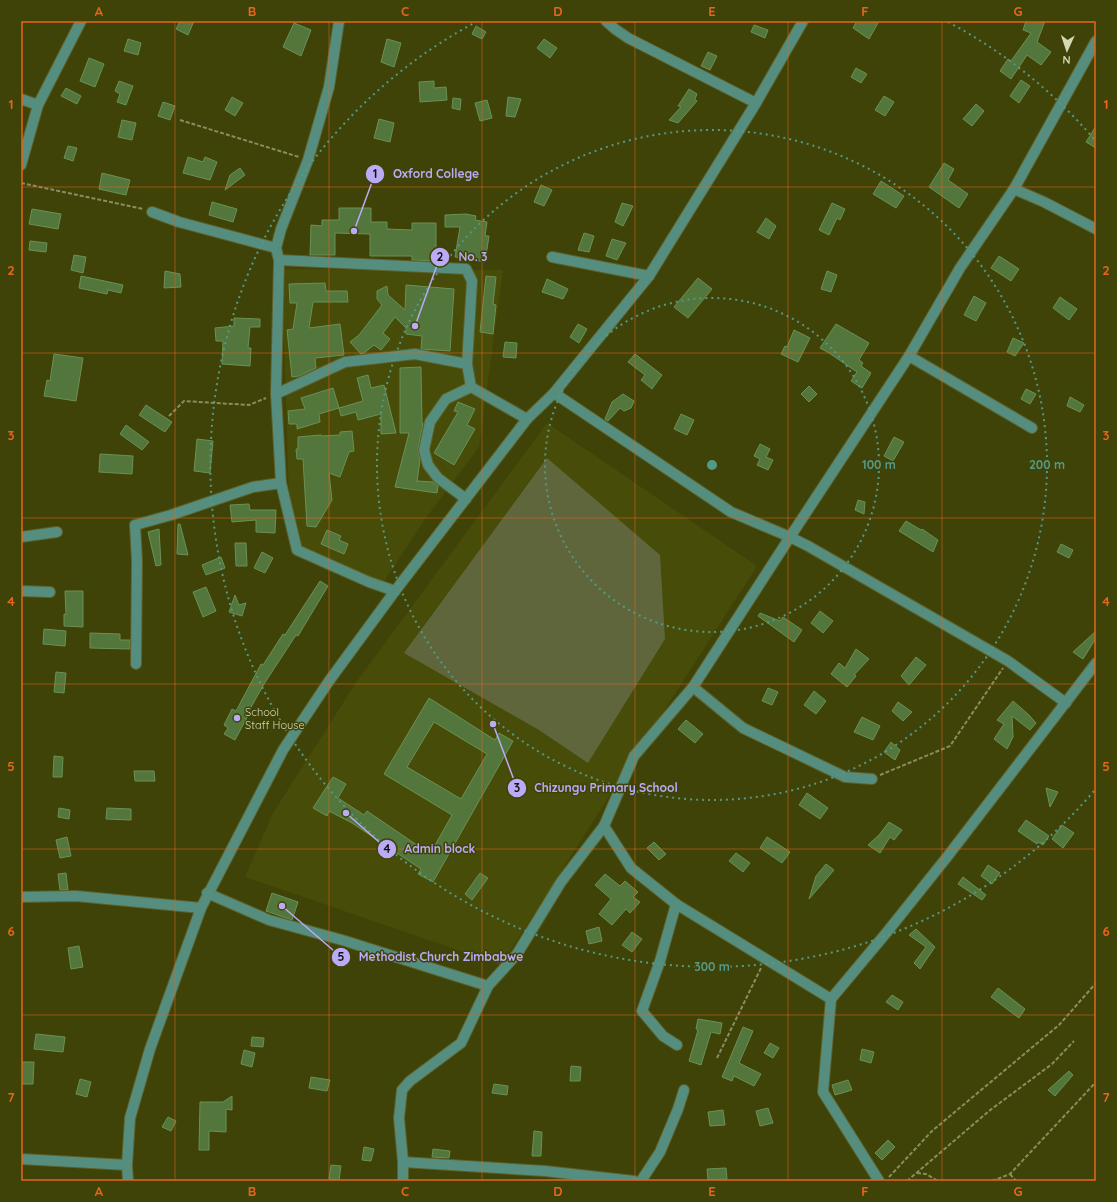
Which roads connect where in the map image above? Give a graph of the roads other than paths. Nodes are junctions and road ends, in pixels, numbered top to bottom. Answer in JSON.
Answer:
{"nodes":[{"id":1,"x":81,"y":21,"type":"edge"},
{"id":2,"x":339,"y":21,"type":"edge"},
{"id":3,"x":606,"y":21,"type":"edge"},
{"id":4,"x":803,"y":21,"type":"edge"},
{"id":5,"x":1096,"y":41,"type":"edge"},
{"id":6,"x":21,"y":99,"type":"edge"},
{"id":7,"x":756,"y":103,"type":"junction"},
{"id":8,"x":38,"y":105,"type":"junction"},
{"id":9,"x":21,"y":164,"type":"edge"},
{"id":10,"x":1014,"y":189,"type":"junction"},
{"id":11,"x":152,"y":212,"type":"road end"},
{"id":12,"x":1096,"y":229,"type":"edge"},
{"id":13,"x":276,"y":248,"type":"junction"},
{"id":14,"x":552,"y":257,"type":"dead end"},
{"id":15,"x":279,"y":260,"type":"junction"},
{"id":16,"x":649,"y":276,"type":"junction"},
{"id":17,"x":909,"y":356,"type":"junction"},
{"id":18,"x":467,"y":364,"type":"junction"},
{"id":19,"x":471,"y":387,"type":"junction"},
{"id":20,"x":554,"y":393,"type":"junction"},
{"id":21,"x":276,"y":394,"type":"junction"},
{"id":22,"x":527,"y":419,"type":"junction"},
{"id":23,"x":1032,"y":428,"type":"dead end"},
{"id":24,"x":281,"y":483,"type":"junction"},
{"id":25,"x":466,"y":499,"type":"junction"},
{"id":26,"x":57,"y":532,"type":"dead end"},
{"id":27,"x":21,"y":537,"type":"edge"},
{"id":28,"x":790,"y":538,"type":"junction"},
{"id":29,"x":21,"y":591,"type":"edge"},
{"id":30,"x":395,"y":591,"type":"junction"},
{"id":31,"x":50,"y":592,"type":"dead end"},
{"id":32,"x":1096,"y":663,"type":"edge"},
{"id":33,"x":136,"y":664,"type":"dead end"},
{"id":34,"x":693,"y":687,"type":"junction"},
{"id":35,"x":1066,"y":703,"type":"junction"},
{"id":36,"x":872,"y":779,"type":"road end"},
{"id":37,"x":604,"y":826,"type":"junction"},
{"id":38,"x":207,"y":893,"type":"junction"},
{"id":39,"x":21,"y":897,"type":"edge"},
{"id":40,"x":676,"y":904,"type":"junction"},
{"id":41,"x":201,"y":908,"type":"junction"},
{"id":42,"x":488,"y":986,"type":"junction"},
{"id":43,"x":832,"y":999,"type":"junction"},
{"id":44,"x":677,"y":1045,"type":"dead end"},
{"id":45,"x":684,"y":1090,"type":"dead end"},
{"id":46,"x":21,"y":1159,"type":"edge"},
{"id":47,"x":403,"y":1162,"type":"junction"},
{"id":48,"x":127,"y":1165,"type":"junction"},
{"id":49,"x":128,"y":1181,"type":"edge"},
{"id":50,"x":403,"y":1181,"type":"edge"},
{"id":51,"x":634,"y":1181,"type":"edge"},
{"id":52,"x":641,"y":1181,"type":"edge"},
{"id":53,"x":879,"y":1181,"type":"edge"}],
"edges":[{"from":1,"to":8,"type":"street"},
{"from":2,"to":13,"type":"street"},
{"from":3,"to":7,"type":"street"},
{"from":4,"to":7,"type":"street"},
{"from":5,"to":10,"type":"street"},
{"from":6,"to":8,"type":"street"},
{"from":7,"to":16,"type":"street"},
{"from":8,"to":9,"type":"street"},
{"from":10,"to":12,"type":"street"},
{"from":10,"to":17,"type":"street"},
{"from":11,"to":13,"type":"street"},
{"from":13,"to":15,"type":"street"},
{"from":14,"to":16,"type":"street"},
{"from":15,"to":18,"type":"street"},
{"from":15,"to":21,"type":"street"},
{"from":16,"to":20,"type":"street"},
{"from":17,"to":23,"type":"street"},
{"from":17,"to":28,"type":"street"},
{"from":18,"to":19,"type":"street"},
{"from":18,"to":21,"type":"street"},
{"from":19,"to":22,"type":"street"},
{"from":19,"to":25,"type":"street"},
{"from":20,"to":22,"type":"street"},
{"from":20,"to":28,"type":"street"},
{"from":21,"to":24,"type":"street"},
{"from":22,"to":25,"type":"street"},
{"from":24,"to":30,"type":"street"},
{"from":24,"to":33,"type":"street"},
{"from":25,"to":30,"type":"street"},
{"from":26,"to":27,"type":"street"},
{"from":28,"to":34,"type":"street"},
{"from":28,"to":35,"type":"street"},
{"from":29,"to":31,"type":"street"},
{"from":30,"to":38,"type":"street"},
{"from":32,"to":35,"type":"street"},
{"from":34,"to":36,"type":"street"},
{"from":34,"to":37,"type":"street"},
{"from":35,"to":43,"type":"street"},
{"from":37,"to":40,"type":"street"},
{"from":37,"to":42,"type":"street"},
{"from":38,"to":41,"type":"street"},
{"from":38,"to":42,"type":"street"},
{"from":39,"to":41,"type":"street"},
{"from":40,"to":43,"type":"street"},
{"from":40,"to":44,"type":"street"},
{"from":41,"to":48,"type":"street"},
{"from":42,"to":47,"type":"street"},
{"from":43,"to":53,"type":"street"},
{"from":45,"to":52,"type":"street"},
{"from":46,"to":48,"type":"street"},
{"from":47,"to":50,"type":"street"},
{"from":47,"to":51,"type":"street"},
{"from":48,"to":49,"type":"street"}]}
